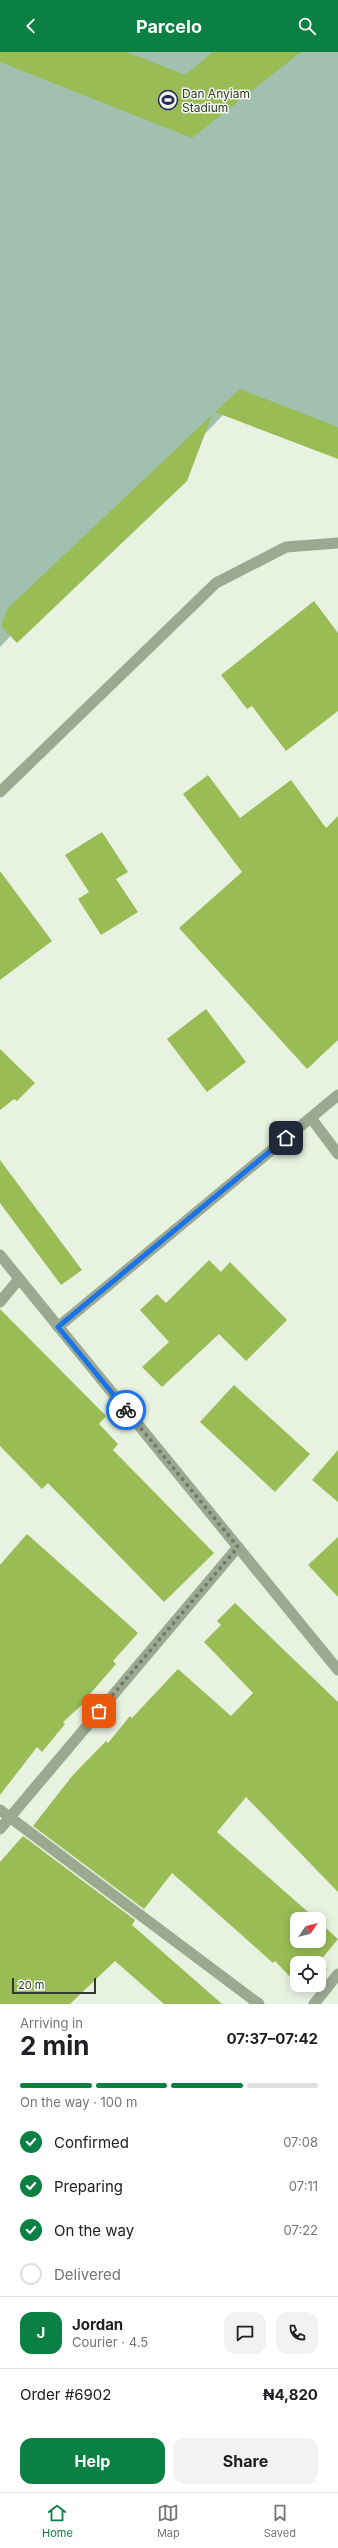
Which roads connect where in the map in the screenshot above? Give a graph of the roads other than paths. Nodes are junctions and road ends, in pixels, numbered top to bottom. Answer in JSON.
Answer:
{"nodes":[{"id":1,"x":338,"y":543,"type":"edge"},
{"id":2,"x":0,"y":792,"type":"edge"},
{"id":3,"x":338,"y":1095,"type":"edge"},
{"id":4,"x":311,"y":1118,"type":"junction"},
{"id":5,"x":338,"y":1154,"type":"edge"},
{"id":6,"x":0,"y":1256,"type":"edge"},
{"id":7,"x":19,"y":1279,"type":"junction"},
{"id":8,"x":0,"y":1302,"type":"edge"},
{"id":9,"x":58,"y":1327,"type":"junction"},
{"id":10,"x":238,"y":1547,"type":"junction"},
{"id":11,"x":338,"y":1670,"type":"edge"},
{"id":12,"x":0,"y":1810,"type":"edge"},
{"id":13,"x":10,"y":1817,"type":"junction"},
{"id":14,"x":0,"y":1829,"type":"edge"},
{"id":15,"x":338,"y":1974,"type":"edge"},
{"id":16,"x":259,"y":2004,"type":"edge"},
{"id":17,"x":314,"y":2004,"type":"edge"}],
"edges":[{"from":1,"to":2,"type":"street"},
{"from":3,"to":4,"type":"street"},
{"from":4,"to":5,"type":"street"},
{"from":4,"to":9,"type":"street"},
{"from":6,"to":7,"type":"street"},
{"from":7,"to":8,"type":"street"},
{"from":7,"to":9,"type":"street"},
{"from":9,"to":10,"type":"street"},
{"from":10,"to":11,"type":"street"},
{"from":10,"to":13,"type":"street"},
{"from":12,"to":13,"type":"street"},
{"from":13,"to":14,"type":"street"},
{"from":13,"to":16,"type":"street"},
{"from":15,"to":17,"type":"street"}]}
